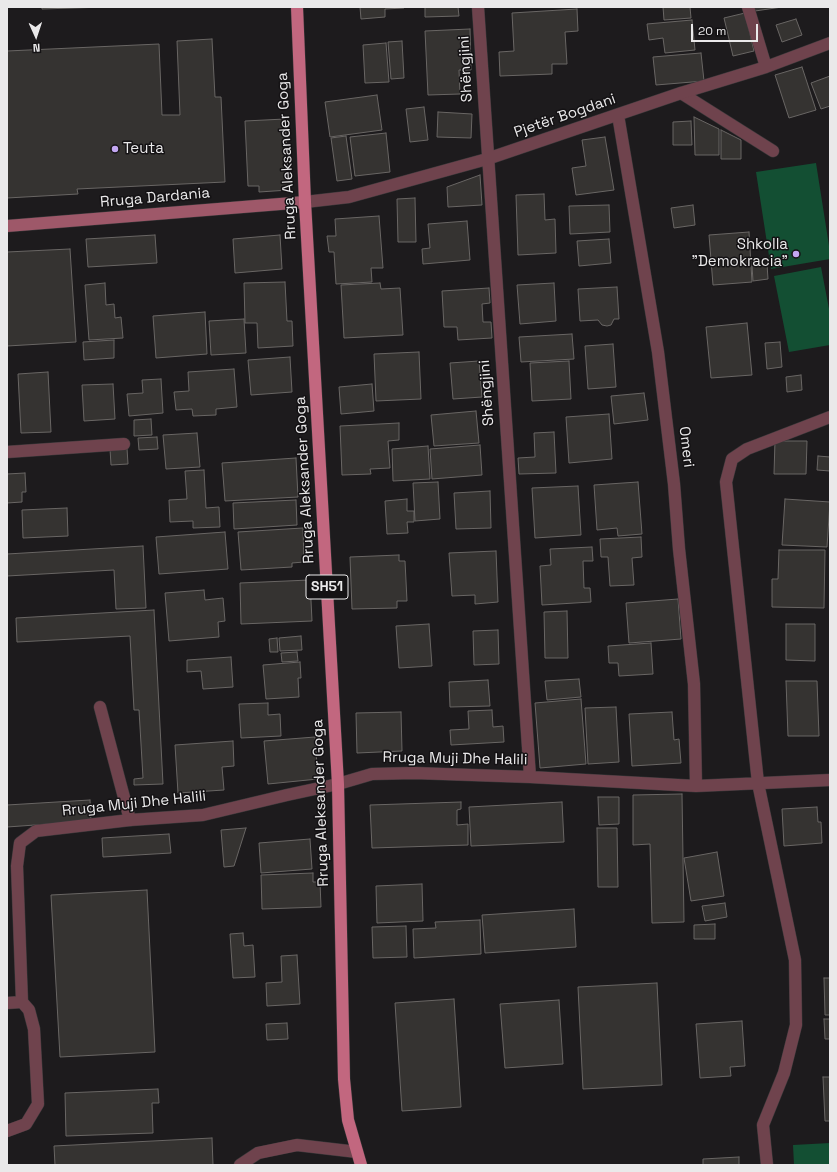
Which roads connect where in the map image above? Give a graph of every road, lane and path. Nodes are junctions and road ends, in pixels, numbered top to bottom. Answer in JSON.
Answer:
{"nodes":[{"id":1,"x":297,"y":7,"type":"edge"},
{"id":2,"x":478,"y":7,"type":"edge"},
{"id":3,"x":748,"y":7,"type":"edge"},
{"id":4,"x":830,"y":44,"type":"edge"},
{"id":5,"x":766,"y":67,"type":"junction"},
{"id":6,"x":681,"y":93,"type":"junction"},
{"id":7,"x":618,"y":115,"type":"junction"},
{"id":8,"x":773,"y":151,"type":"dead end"},
{"id":9,"x":487,"y":159,"type":"junction"},
{"id":10,"x":305,"y":202,"type":"junction"},
{"id":11,"x":7,"y":226,"type":"edge"},
{"id":12,"x":830,"y":416,"type":"edge"},
{"id":13,"x":124,"y":444,"type":"dead end"},
{"id":14,"x":7,"y":452,"type":"edge"},
{"id":15,"x":100,"y":707,"type":"dead end"},
{"id":16,"x":530,"y":776,"type":"junction"},
{"id":17,"x":830,"y":780,"type":"edge"},
{"id":18,"x":758,"y":783,"type":"junction"},
{"id":19,"x":338,"y":784,"type":"junction"},
{"id":20,"x":696,"y":786,"type":"junction"},
{"id":21,"x":130,"y":820,"type":"junction"},
{"id":22,"x":22,"y":1002,"type":"junction"},
{"id":23,"x":7,"y":1003,"type":"edge"},
{"id":24,"x":7,"y":1131,"type":"edge"},
{"id":25,"x":357,"y":1152,"type":"junction"},
{"id":26,"x":240,"y":1165,"type":"edge"},
{"id":27,"x":361,"y":1165,"type":"edge"},
{"id":28,"x":767,"y":1165,"type":"edge"}],
"edges":[{"from":1,"to":10,"type":"main road","name":"Rruga Aleksander Goga","number":"SH51"},
{"from":2,"to":9,"type":"street","name":"Shëngjini"},
{"from":3,"to":5,"type":"street"},
{"from":4,"to":5,"type":"street","name":"Pjetër Bogdani"},
{"from":5,"to":6,"type":"street","name":"Pjetër Bogdani"},
{"from":6,"to":7,"type":"street","name":"Pjetër Bogdani"},
{"from":6,"to":8,"type":"street"},
{"from":7,"to":9,"type":"street","name":"Pjetër Bogdani"},
{"from":7,"to":20,"type":"street","name":"Omeri"},
{"from":9,"to":10,"type":"street","name":"Pjetër Bogdani"},
{"from":9,"to":16,"type":"street","name":"Shëngjini"},
{"from":10,"to":11,"type":"street","name":"Rruga Dardania"},
{"from":10,"to":19,"type":"main road","name":"Rruga Aleksander Goga","number":"SH51"},
{"from":12,"to":18,"type":"street"},
{"from":13,"to":14,"type":"street"},
{"from":15,"to":21,"type":"street"},
{"from":16,"to":19,"type":"street","name":"Rruga Muji Dhe Halili"},
{"from":16,"to":20,"type":"street","name":"Rruga Muji Dhe Halili"},
{"from":17,"to":18,"type":"street","name":"Rruga Muji Dhe Halili"},
{"from":18,"to":20,"type":"street","name":"Rruga Muji Dhe Halili"},
{"from":18,"to":28,"type":"street"},
{"from":19,"to":21,"type":"street","name":"Rruga Muji Dhe Halili"},
{"from":19,"to":25,"type":"main road","name":"Rruga Aleksander Goga","number":"SH51"},
{"from":21,"to":22,"type":"street","name":"Rruga Muji Dhe Halili"},
{"from":22,"to":23,"type":"street"},
{"from":22,"to":24,"type":"street"},
{"from":25,"to":26,"type":"street"},
{"from":25,"to":27,"type":"main road","name":"Rruga Aleksander Goga","number":"SH51"}]}
